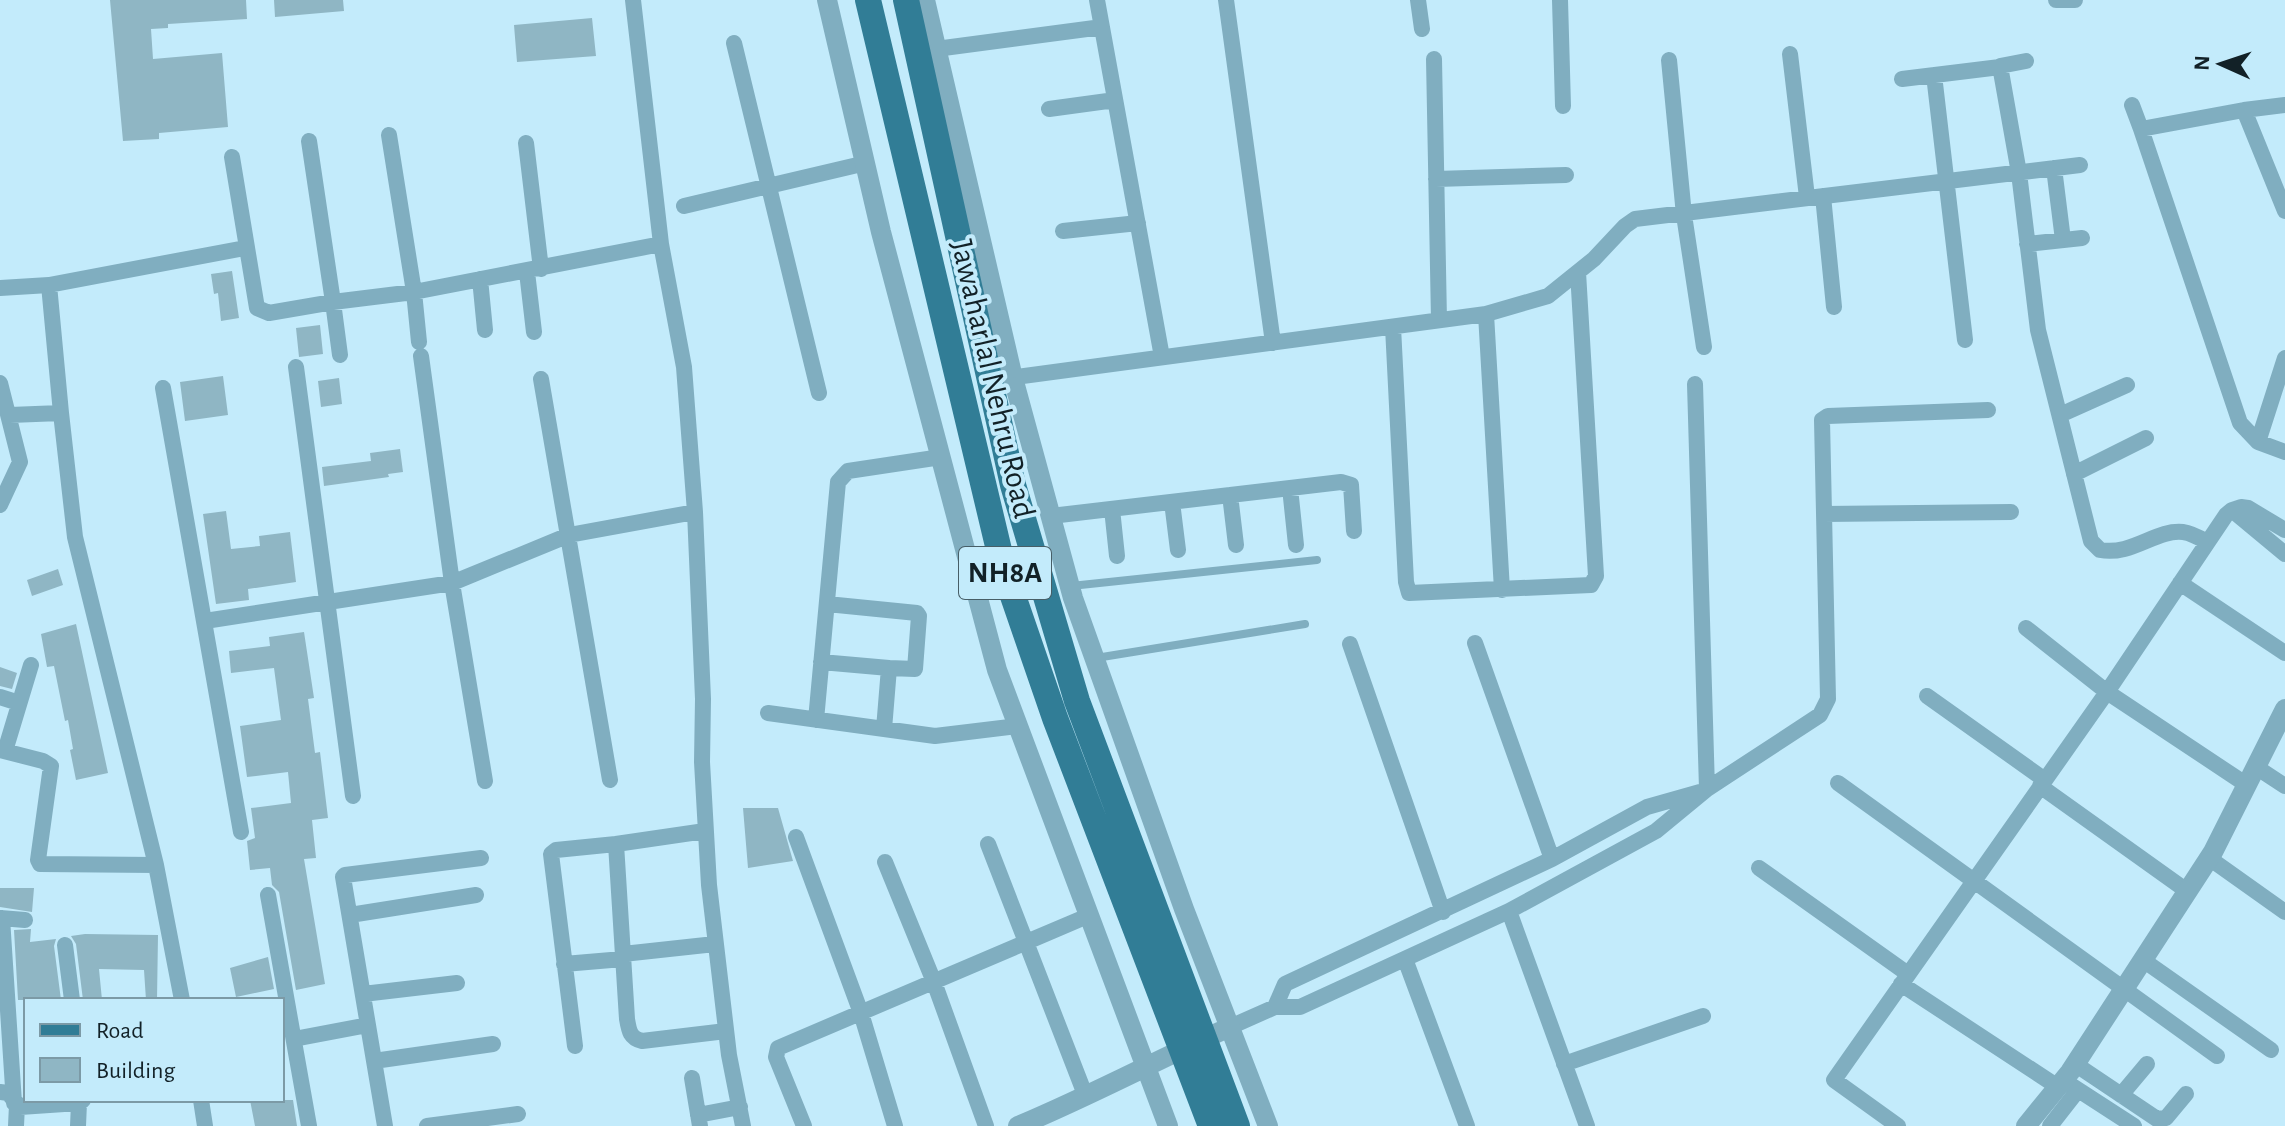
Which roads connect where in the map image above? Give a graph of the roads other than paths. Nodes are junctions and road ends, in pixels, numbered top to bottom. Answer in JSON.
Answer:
{"nodes":[{"id":1,"x":633,"y":0,"type":"edge"},
{"id":2,"x":827,"y":0,"type":"edge"},
{"id":3,"x":868,"y":0,"type":"edge"},
{"id":4,"x":906,"y":0,"type":"edge"},
{"id":5,"x":925,"y":0,"type":"edge"},
{"id":6,"x":1097,"y":0,"type":"edge"},
{"id":7,"x":1226,"y":0,"type":"edge"},
{"id":8,"x":1418,"y":0,"type":"edge"},
{"id":9,"x":1560,"y":0,"type":"edge"},
{"id":10,"x":2056,"y":0,"type":"edge"},
{"id":11,"x":2075,"y":0,"type":"edge"},
{"id":12,"x":1102,"y":27,"type":"junction"},
{"id":13,"x":1422,"y":29,"type":"dead end"},
{"id":14,"x":734,"y":43,"type":"dead end"},
{"id":15,"x":936,"y":49,"type":"junction"},
{"id":16,"x":1790,"y":54,"type":"dead end"},
{"id":17,"x":1434,"y":59,"type":"dead end"},
{"id":18,"x":1669,"y":60,"type":"dead end"},
{"id":19,"x":2026,"y":61,"type":"dead end"},
{"id":20,"x":2000,"y":67,"type":"junction"},
{"id":21,"x":1934,"y":75,"type":"junction"},
{"id":22,"x":1902,"y":79,"type":"dead end"},
{"id":23,"x":1115,"y":100,"type":"junction"},
{"id":24,"x":2132,"y":105,"type":"dead end"},
{"id":25,"x":2285,"y":105,"type":"edge"},
{"id":26,"x":1563,"y":106,"type":"dead end"},
{"id":27,"x":1049,"y":109,"type":"dead end"},
{"id":28,"x":2244,"y":110,"type":"junction"},
{"id":29,"x":2141,"y":129,"type":"junction"},
{"id":30,"x":389,"y":135,"type":"dead end"},
{"id":31,"x":309,"y":141,"type":"dead end"},
{"id":32,"x":526,"y":143,"type":"dead end"},
{"id":33,"x":232,"y":157,"type":"dead end"},
{"id":34,"x":866,"y":163,"type":"junction"},
{"id":35,"x":2080,"y":165,"type":"dead end"},
{"id":36,"x":2054,"y":168,"type":"junction"},
{"id":37,"x":2019,"y":173,"type":"junction"},
{"id":38,"x":1566,"y":175,"type":"dead end"},
{"id":39,"x":1436,"y":179,"type":"junction"},
{"id":40,"x":1948,"y":182,"type":"junction"},
{"id":41,"x":769,"y":187,"type":"junction"},
{"id":42,"x":1815,"y":196,"type":"junction"},
{"id":43,"x":684,"y":206,"type":"dead end"},
{"id":44,"x":2285,"y":211,"type":"edge"},
{"id":45,"x":1684,"y":215,"type":"junction"},
{"id":46,"x":1138,"y":223,"type":"junction"},
{"id":47,"x":1063,"y":231,"type":"dead end"},
{"id":48,"x":2082,"y":238,"type":"dead end"},
{"id":49,"x":2063,"y":240,"type":"junction"},
{"id":50,"x":661,"y":244,"type":"junction"},
{"id":51,"x":2027,"y":244,"type":"junction"},
{"id":52,"x":245,"y":248,"type":"junction"},
{"id":53,"x":534,"y":270,"type":"junction"},
{"id":54,"x":1578,"y":272,"type":"junction"},
{"id":55,"x":480,"y":279,"type":"junction"},
{"id":56,"x":49,"y":285,"type":"junction"},
{"id":57,"x":0,"y":288,"type":"edge"},
{"id":58,"x":414,"y":292,"type":"junction"},
{"id":59,"x":333,"y":302,"type":"junction"},
{"id":60,"x":1834,"y":307,"type":"dead end"},
{"id":61,"x":1486,"y":314,"type":"junction"},
{"id":62,"x":1439,"y":320,"type":"junction"},
{"id":63,"x":1393,"y":327,"type":"junction"},
{"id":64,"x":485,"y":330,"type":"dead end"},
{"id":65,"x":534,"y":332,"type":"dead end"},
{"id":66,"x":1965,"y":340,"type":"dead end"},
{"id":67,"x":1273,"y":343,"type":"junction"},
{"id":68,"x":1704,"y":347,"type":"dead end"},
{"id":69,"x":340,"y":355,"type":"dead end"},
{"id":70,"x":1162,"y":357,"type":"junction"},
{"id":71,"x":2285,"y":358,"type":"edge"},
{"id":72,"x":296,"y":367,"type":"dead end"},
{"id":73,"x":541,"y":379,"type":"dead end"},
{"id":74,"x":1002,"y":379,"type":"junction"},
{"id":75,"x":0,"y":383,"type":"edge"},
{"id":76,"x":1695,"y":384,"type":"dead end"},
{"id":77,"x":2127,"y":385,"type":"dead end"},
{"id":78,"x":163,"y":388,"type":"dead end"},
{"id":79,"x":819,"y":393,"type":"dead end"},
{"id":80,"x":1988,"y":410,"type":"dead end"},
{"id":81,"x":61,"y":413,"type":"junction"},
{"id":82,"x":10,"y":415,"type":"junction"},
{"id":83,"x":2060,"y":415,"type":"junction"},
{"id":84,"x":2146,"y":438,"type":"dead end"},
{"id":85,"x":2258,"y":442,"type":"junction"},
{"id":86,"x":2285,"y":452,"type":"edge"},
{"id":87,"x":941,"y":457,"type":"junction"},
{"id":88,"x":2074,"y":474,"type":"junction"},
{"id":89,"x":1290,"y":488,"type":"junction"},
{"id":90,"x":1230,"y":495,"type":"junction"},
{"id":91,"x":1172,"y":502,"type":"junction"},
{"id":92,"x":0,"y":505,"type":"edge"},
{"id":93,"x":1112,"y":509,"type":"junction"},
{"id":94,"x":2232,"y":510,"type":"junction"},
{"id":95,"x":695,"y":512,"type":"junction"},
{"id":96,"x":2011,"y":512,"type":"dead end"},
{"id":97,"x":1824,"y":514,"type":"junction"},
{"id":98,"x":1051,"y":516,"type":"junction"},
{"id":99,"x":2285,"y":530,"type":"edge"},
{"id":100,"x":1354,"y":531,"type":"dead end"},
{"id":101,"x":569,"y":535,"type":"junction"},
{"id":102,"x":2207,"y":542,"type":"junction"},
{"id":103,"x":1236,"y":545,"type":"dead end"},
{"id":104,"x":1296,"y":545,"type":"dead end"},
{"id":105,"x":1178,"y":550,"type":"dead end"},
{"id":106,"x":2285,"y":554,"type":"edge"},
{"id":107,"x":1117,"y":556,"type":"dead end"},
{"id":108,"x":1317,"y":560,"type":"dead end"},
{"id":109,"x":452,"y":583,"type":"junction"},
{"id":110,"x":2180,"y":583,"type":"junction"},
{"id":111,"x":1070,"y":586,"type":"junction"},
{"id":112,"x":1502,"y":590,"type":"junction"},
{"id":113,"x":329,"y":601,"type":"junction"},
{"id":114,"x":827,"y":604,"type":"junction"},
{"id":115,"x":205,"y":621,"type":"junction"},
{"id":116,"x":1305,"y":624,"type":"dead end"},
{"id":117,"x":2026,"y":628,"type":"dead end"},
{"id":118,"x":1475,"y":643,"type":"dead end"},
{"id":119,"x":1350,"y":644,"type":"dead end"},
{"id":120,"x":2285,"y":653,"type":"edge"},
{"id":121,"x":1095,"y":658,"type":"junction"},
{"id":122,"x":821,"y":662,"type":"junction"},
{"id":123,"x":31,"y":665,"type":"dead end"},
{"id":124,"x":889,"y":668,"type":"junction"},
{"id":125,"x":2107,"y":692,"type":"junction"},
{"id":126,"x":1927,"y":696,"type":"dead end"},
{"id":127,"x":0,"y":697,"type":"edge"},
{"id":128,"x":19,"y":703,"type":"junction"},
{"id":129,"x":2285,"y":709,"type":"edge"},
{"id":130,"x":768,"y":713,"type":"dead end"},
{"id":131,"x":816,"y":720,"type":"junction"},
{"id":132,"x":1018,"y":726,"type":"junction"},
{"id":133,"x":884,"y":729,"type":"junction"},
{"id":134,"x":2,"y":750,"type":"edge"},
{"id":135,"x":2252,"y":776,"type":"junction"},
{"id":136,"x":610,"y":780,"type":"dead end"},
{"id":137,"x":485,"y":781,"type":"dead end"},
{"id":138,"x":1838,"y":783,"type":"dead end"},
{"id":139,"x":2042,"y":783,"type":"junction"},
{"id":140,"x":2285,"y":786,"type":"edge"},
{"id":141,"x":1707,"y":789,"type":"junction"},
{"id":142,"x":353,"y":796,"type":"dead end"},
{"id":143,"x":705,"y":831,"type":"junction"},
{"id":144,"x":241,"y":832,"type":"dead end"},
{"id":145,"x":796,"y":837,"type":"dead end"},
{"id":146,"x":616,"y":844,"type":"junction"},
{"id":147,"x":988,"y":844,"type":"dead end"},
{"id":148,"x":481,"y":858,"type":"dead end"},
{"id":149,"x":2209,"y":858,"type":"junction"},
{"id":150,"x":1552,"y":859,"type":"junction"},
{"id":151,"x":885,"y":862,"type":"dead end"},
{"id":152,"x":156,"y":865,"type":"junction"},
{"id":153,"x":1759,"y":868,"type":"dead end"},
{"id":154,"x":1973,"y":882,"type":"junction"},
{"id":155,"x":2187,"y":891,"type":"junction"},
{"id":156,"x":268,"y":895,"type":"dead end"},
{"id":157,"x":476,"y":895,"type":"dead end"},
{"id":158,"x":1509,"y":911,"type":"junction"},
{"id":159,"x":1443,"y":912,"type":"junction"},
{"id":160,"x":2285,"y":912,"type":"edge"},
{"id":161,"x":350,"y":915,"type":"junction"},
{"id":162,"x":1090,"y":915,"type":"junction"},
{"id":163,"x":1,"y":918,"type":"edge"},
{"id":164,"x":25,"y":920,"type":"dead end"},
{"id":165,"x":1028,"y":942,"type":"junction"},
{"id":166,"x":715,"y":944,"type":"junction"},
{"id":167,"x":65,"y":945,"type":"dead end"},
{"id":168,"x":623,"y":956,"type":"junction"},
{"id":169,"x":1405,"y":959,"type":"junction"},
{"id":170,"x":2143,"y":960,"type":"junction"},
{"id":171,"x":564,"y":964,"type":"junction"},
{"id":172,"x":1904,"y":979,"type":"junction"},
{"id":173,"x":934,"y":982,"type":"junction"},
{"id":174,"x":457,"y":983,"type":"dead end"},
{"id":175,"x":2124,"y":988,"type":"junction"},
{"id":176,"x":363,"y":994,"type":"junction"},
{"id":177,"x":72,"y":998,"type":"edge"},
{"id":178,"x":182,"y":998,"type":"edge"},
{"id":179,"x":1275,"y":1007,"type":"junction"},
{"id":180,"x":861,"y":1013,"type":"junction"},
{"id":181,"x":1703,"y":1016,"type":"dead end"},
{"id":182,"x":368,"y":1025,"type":"junction"},
{"id":183,"x":1230,"y":1027,"type":"junction"},
{"id":184,"x":726,"y":1031,"type":"junction"},
{"id":185,"x":294,"y":1039,"type":"junction"},
{"id":186,"x":493,"y":1044,"type":"dead end"},
{"id":187,"x":1193,"y":1044,"type":"junction"},
{"id":188,"x":575,"y":1046,"type":"dead end"},
{"id":189,"x":2271,"y":1050,"type":"dead end"},
{"id":190,"x":2217,"y":1056,"type":"dead end"},
{"id":191,"x":374,"y":1061,"type":"junction"},
{"id":192,"x":1564,"y":1064,"type":"junction"},
{"id":193,"x":2147,"y":1064,"type":"dead end"},
{"id":194,"x":1146,"y":1065,"type":"junction"},
{"id":195,"x":692,"y":1078,"type":"dead end"},
{"id":196,"x":2069,"y":1080,"type":"junction"},
{"id":197,"x":2186,"y":1094,"type":"dead end"},
{"id":198,"x":2121,"y":1095,"type":"junction"},
{"id":199,"x":1086,"y":1097,"type":"junction"},
{"id":200,"x":10,"y":1100,"type":"edge"},
{"id":201,"x":81,"y":1102,"type":"edge"},
{"id":202,"x":201,"y":1102,"type":"edge"},
{"id":203,"x":740,"y":1107,"type":"junction"},
{"id":204,"x":518,"y":1114,"type":"dead end"},
{"id":205,"x":699,"y":1120,"type":"edge"},
{"id":206,"x":2037,"y":1124,"type":"edge"},
{"id":207,"x":16,"y":1126,"type":"edge"},
{"id":208,"x":78,"y":1126,"type":"edge"},
{"id":209,"x":205,"y":1126,"type":"edge"},
{"id":210,"x":309,"y":1126,"type":"edge"},
{"id":211,"x":385,"y":1126,"type":"edge"},
{"id":212,"x":427,"y":1126,"type":"edge"},
{"id":213,"x":743,"y":1126,"type":"edge"},
{"id":214,"x":804,"y":1126,"type":"edge"},
{"id":215,"x":895,"y":1126,"type":"edge"},
{"id":216,"x":986,"y":1126,"type":"edge"},
{"id":217,"x":1018,"y":1126,"type":"edge"},
{"id":218,"x":1168,"y":1126,"type":"edge"},
{"id":219,"x":1211,"y":1126,"type":"edge"},
{"id":220,"x":1237,"y":1126,"type":"edge"},
{"id":221,"x":1268,"y":1126,"type":"edge"},
{"id":222,"x":1467,"y":1126,"type":"edge"},
{"id":223,"x":1587,"y":1126,"type":"edge"},
{"id":224,"x":1898,"y":1126,"type":"edge"},
{"id":225,"x":2134,"y":1126,"type":"edge"}],
"edges":[{"from":1,"to":50,"type":"street"},
{"from":2,"to":34,"type":"street"},
{"from":3,"to":187,"type":"main road","name":"Jawaharlal Nehru Road","number":"NH8A"},
{"from":4,"to":74,"type":"main road","name":"Jawaharlal Nehru Road","number":"NH8A"},
{"from":5,"to":15,"type":"street"},
{"from":6,"to":12,"type":"street"},
{"from":7,"to":67,"type":"street"},
{"from":8,"to":13,"type":"street"},
{"from":9,"to":26,"type":"street"},
{"from":10,"to":11,"type":"street"},
{"from":12,"to":15,"type":"street"},
{"from":12,"to":23,"type":"street"},
{"from":14,"to":41,"type":"street"},
{"from":15,"to":74,"type":"street"},
{"from":16,"to":42,"type":"street"},
{"from":17,"to":39,"type":"street"},
{"from":18,"to":45,"type":"street"},
{"from":19,"to":20,"type":"street"},
{"from":20,"to":21,"type":"street"},
{"from":20,"to":37,"type":"street"},
{"from":21,"to":22,"type":"street"},
{"from":21,"to":40,"type":"street"},
{"from":23,"to":27,"type":"street"},
{"from":23,"to":46,"type":"street"},
{"from":24,"to":29,"type":"street"},
{"from":25,"to":28,"type":"street"},
{"from":28,"to":29,"type":"street"},
{"from":28,"to":44,"type":"street"},
{"from":29,"to":85,"type":"street"},
{"from":30,"to":58,"type":"street"},
{"from":31,"to":59,"type":"street"},
{"from":32,"to":53,"type":"street"},
{"from":33,"to":52,"type":"street"},
{"from":34,"to":41,"type":"street"},
{"from":34,"to":87,"type":"street"},
{"from":35,"to":36,"type":"street"},
{"from":36,"to":37,"type":"street"},
{"from":36,"to":49,"type":"street"},
{"from":37,"to":40,"type":"street"},
{"from":37,"to":51,"type":"street"},
{"from":38,"to":39,"type":"street"},
{"from":39,"to":62,"type":"street"},
{"from":40,"to":42,"type":"street"},
{"from":40,"to":66,"type":"street"},
{"from":41,"to":43,"type":"street"},
{"from":41,"to":79,"type":"street"},
{"from":42,"to":45,"type":"street"},
{"from":42,"to":60,"type":"street"},
{"from":45,"to":54,"type":"street"},
{"from":45,"to":68,"type":"street"},
{"from":46,"to":47,"type":"street"},
{"from":46,"to":70,"type":"street"},
{"from":48,"to":49,"type":"street"},
{"from":49,"to":51,"type":"street"},
{"from":50,"to":53,"type":"street"},
{"from":50,"to":95,"type":"street"},
{"from":51,"to":83,"type":"street"},
{"from":52,"to":56,"type":"street"},
{"from":52,"to":59,"type":"street"},
{"from":53,"to":55,"type":"street"},
{"from":53,"to":65,"type":"street"},
{"from":54,"to":61,"type":"street"},
{"from":54,"to":112,"type":"street"},
{"from":55,"to":58,"type":"street"},
{"from":55,"to":64,"type":"street"},
{"from":56,"to":57,"type":"street"},
{"from":56,"to":81,"type":"street"},
{"from":58,"to":59,"type":"street"},
{"from":58,"to":109,"type":"street"},
{"from":59,"to":69,"type":"street"},
{"from":61,"to":62,"type":"street"},
{"from":61,"to":112,"type":"street"},
{"from":62,"to":63,"type":"street"},
{"from":63,"to":67,"type":"street"},
{"from":63,"to":112,"type":"street"},
{"from":67,"to":70,"type":"street"},
{"from":70,"to":74,"type":"street"},
{"from":71,"to":85,"type":"street"},
{"from":72,"to":113,"type":"street"},
{"from":73,"to":101,"type":"street"},
{"from":74,"to":98,"type":"street"},
{"from":74,"to":187,"type":"main road","name":"Jawaharlal Nehru Road","number":"NH8A"},
{"from":75,"to":82,"type":"street"},
{"from":76,"to":141,"type":"street"},
{"from":77,"to":83,"type":"street"},
{"from":78,"to":115,"type":"street"},
{"from":80,"to":97,"type":"street"},
{"from":81,"to":82,"type":"street"},
{"from":81,"to":152,"type":"street"},
{"from":82,"to":92,"type":"street"},
{"from":83,"to":88,"type":"street"},
{"from":84,"to":88,"type":"street"},
{"from":85,"to":86,"type":"street"},
{"from":87,"to":114,"type":"street"},
{"from":87,"to":132,"type":"street"},
{"from":88,"to":102,"type":"street"},
{"from":89,"to":90,"type":"street"},
{"from":89,"to":100,"type":"street"},
{"from":89,"to":104,"type":"street"},
{"from":90,"to":91,"type":"street"},
{"from":90,"to":103,"type":"street"},
{"from":91,"to":93,"type":"street"},
{"from":91,"to":105,"type":"street"},
{"from":93,"to":98,"type":"street"},
{"from":93,"to":107,"type":"street"},
{"from":94,"to":99,"type":"street"},
{"from":94,"to":102,"type":"street"},
{"from":94,"to":106,"type":"street"},
{"from":95,"to":101,"type":"street"},
{"from":95,"to":143,"type":"street"},
{"from":96,"to":97,"type":"street"},
{"from":97,"to":141,"type":"street"},
{"from":98,"to":111,"type":"street"},
{"from":101,"to":109,"type":"street"},
{"from":101,"to":136,"type":"street"},
{"from":102,"to":110,"type":"street"},
{"from":108,"to":111,"type":"lane"},
{"from":109,"to":113,"type":"street"},
{"from":109,"to":137,"type":"street"},
{"from":110,"to":120,"type":"street"},
{"from":110,"to":125,"type":"street"},
{"from":111,"to":121,"type":"street"},
{"from":113,"to":115,"type":"street"},
{"from":113,"to":142,"type":"street"},
{"from":114,"to":122,"type":"street"},
{"from":114,"to":124,"type":"street"},
{"from":115,"to":144,"type":"street"},
{"from":116,"to":121,"type":"lane"},
{"from":117,"to":125,"type":"street"},
{"from":118,"to":150,"type":"street"},
{"from":119,"to":159,"type":"street"},
{"from":121,"to":183,"type":"street"},
{"from":122,"to":124,"type":"street"},
{"from":122,"to":131,"type":"street"},
{"from":123,"to":128,"type":"street"},
{"from":124,"to":133,"type":"street"},
{"from":125,"to":135,"type":"street"},
{"from":125,"to":139,"type":"street"},
{"from":126,"to":139,"type":"street"},
{"from":127,"to":128,"type":"street"},
{"from":128,"to":134,"type":"street"},
{"from":129,"to":135,"type":"street"},
{"from":130,"to":131,"type":"street"},
{"from":131,"to":133,"type":"street"},
{"from":132,"to":133,"type":"street"},
{"from":132,"to":162,"type":"street"},
{"from":134,"to":152,"type":"street"},
{"from":135,"to":140,"type":"street"},
{"from":135,"to":149,"type":"street"},
{"from":138,"to":154,"type":"street"},
{"from":139,"to":154,"type":"street"},
{"from":139,"to":155,"type":"street"},
{"from":141,"to":150,"type":"street"},
{"from":141,"to":158,"type":"street"},
{"from":143,"to":146,"type":"street"},
{"from":143,"to":166,"type":"street"},
{"from":145,"to":180,"type":"street"},
{"from":146,"to":168,"type":"street"},
{"from":146,"to":171,"type":"street"},
{"from":147,"to":165,"type":"street"},
{"from":148,"to":161,"type":"street"},
{"from":149,"to":155,"type":"street"},
{"from":149,"to":160,"type":"street"},
{"from":150,"to":159,"type":"street"},
{"from":151,"to":173,"type":"street"},
{"from":152,"to":178,"type":"street"},
{"from":153,"to":172,"type":"street"},
{"from":154,"to":172,"type":"street"},
{"from":154,"to":175,"type":"street"},
{"from":155,"to":170,"type":"street"},
{"from":156,"to":185,"type":"street"},
{"from":157,"to":161,"type":"street"},
{"from":158,"to":169,"type":"street"},
{"from":158,"to":192,"type":"street"},
{"from":159,"to":179,"type":"street"},
{"from":161,"to":176,"type":"street"},
{"from":162,"to":165,"type":"street"},
{"from":162,"to":194,"type":"street"},
{"from":163,"to":164,"type":"street"},
{"from":163,"to":200,"type":"street"},
{"from":165,"to":173,"type":"street"},
{"from":165,"to":199,"type":"street"},
{"from":166,"to":168,"type":"street"},
{"from":166,"to":184,"type":"street"},
{"from":167,"to":177,"type":"street"},
{"from":168,"to":171,"type":"street"},
{"from":168,"to":184,"type":"street"},
{"from":169,"to":179,"type":"street"},
{"from":169,"to":222,"type":"street"},
{"from":170,"to":175,"type":"street"},
{"from":170,"to":189,"type":"street"},
{"from":171,"to":188,"type":"street"},
{"from":172,"to":196,"type":"street"},
{"from":172,"to":224,"type":"street"},
{"from":173,"to":180,"type":"street"},
{"from":173,"to":216,"type":"street"},
{"from":174,"to":176,"type":"street"},
{"from":175,"to":190,"type":"street"},
{"from":175,"to":196,"type":"street"},
{"from":176,"to":182,"type":"street"},
{"from":179,"to":183,"type":"street"},
{"from":180,"to":214,"type":"street"},
{"from":180,"to":215,"type":"street"},
{"from":181,"to":192,"type":"street"},
{"from":182,"to":185,"type":"street"},
{"from":182,"to":191,"type":"street"},
{"from":183,"to":187,"type":"street"},
{"from":183,"to":221,"type":"street"},
{"from":184,"to":203,"type":"street"},
{"from":185,"to":210,"type":"street"},
{"from":186,"to":191,"type":"street"},
{"from":187,"to":194,"type":"street"},
{"from":187,"to":219,"type":"main road","name":"Jawaharlal Nehru Road","number":"NH8A"},
{"from":187,"to":220,"type":"main road","name":"Jawaharlal Nehru Road","number":"NH8A"},
{"from":191,"to":211,"type":"street"},
{"from":192,"to":223,"type":"street"},
{"from":193,"to":198,"type":"street"},
{"from":194,"to":199,"type":"street"},
{"from":194,"to":218,"type":"street"},
{"from":195,"to":205,"type":"street"},
{"from":196,"to":198,"type":"street"},
{"from":196,"to":206,"type":"street"},
{"from":196,"to":225,"type":"street"},
{"from":197,"to":198,"type":"street"},
{"from":199,"to":217,"type":"street"},
{"from":200,"to":207,"type":"street"},
{"from":201,"to":208,"type":"street"},
{"from":202,"to":209,"type":"street"},
{"from":203,"to":205,"type":"street"},
{"from":203,"to":213,"type":"street"},
{"from":204,"to":212,"type":"street"}]}
